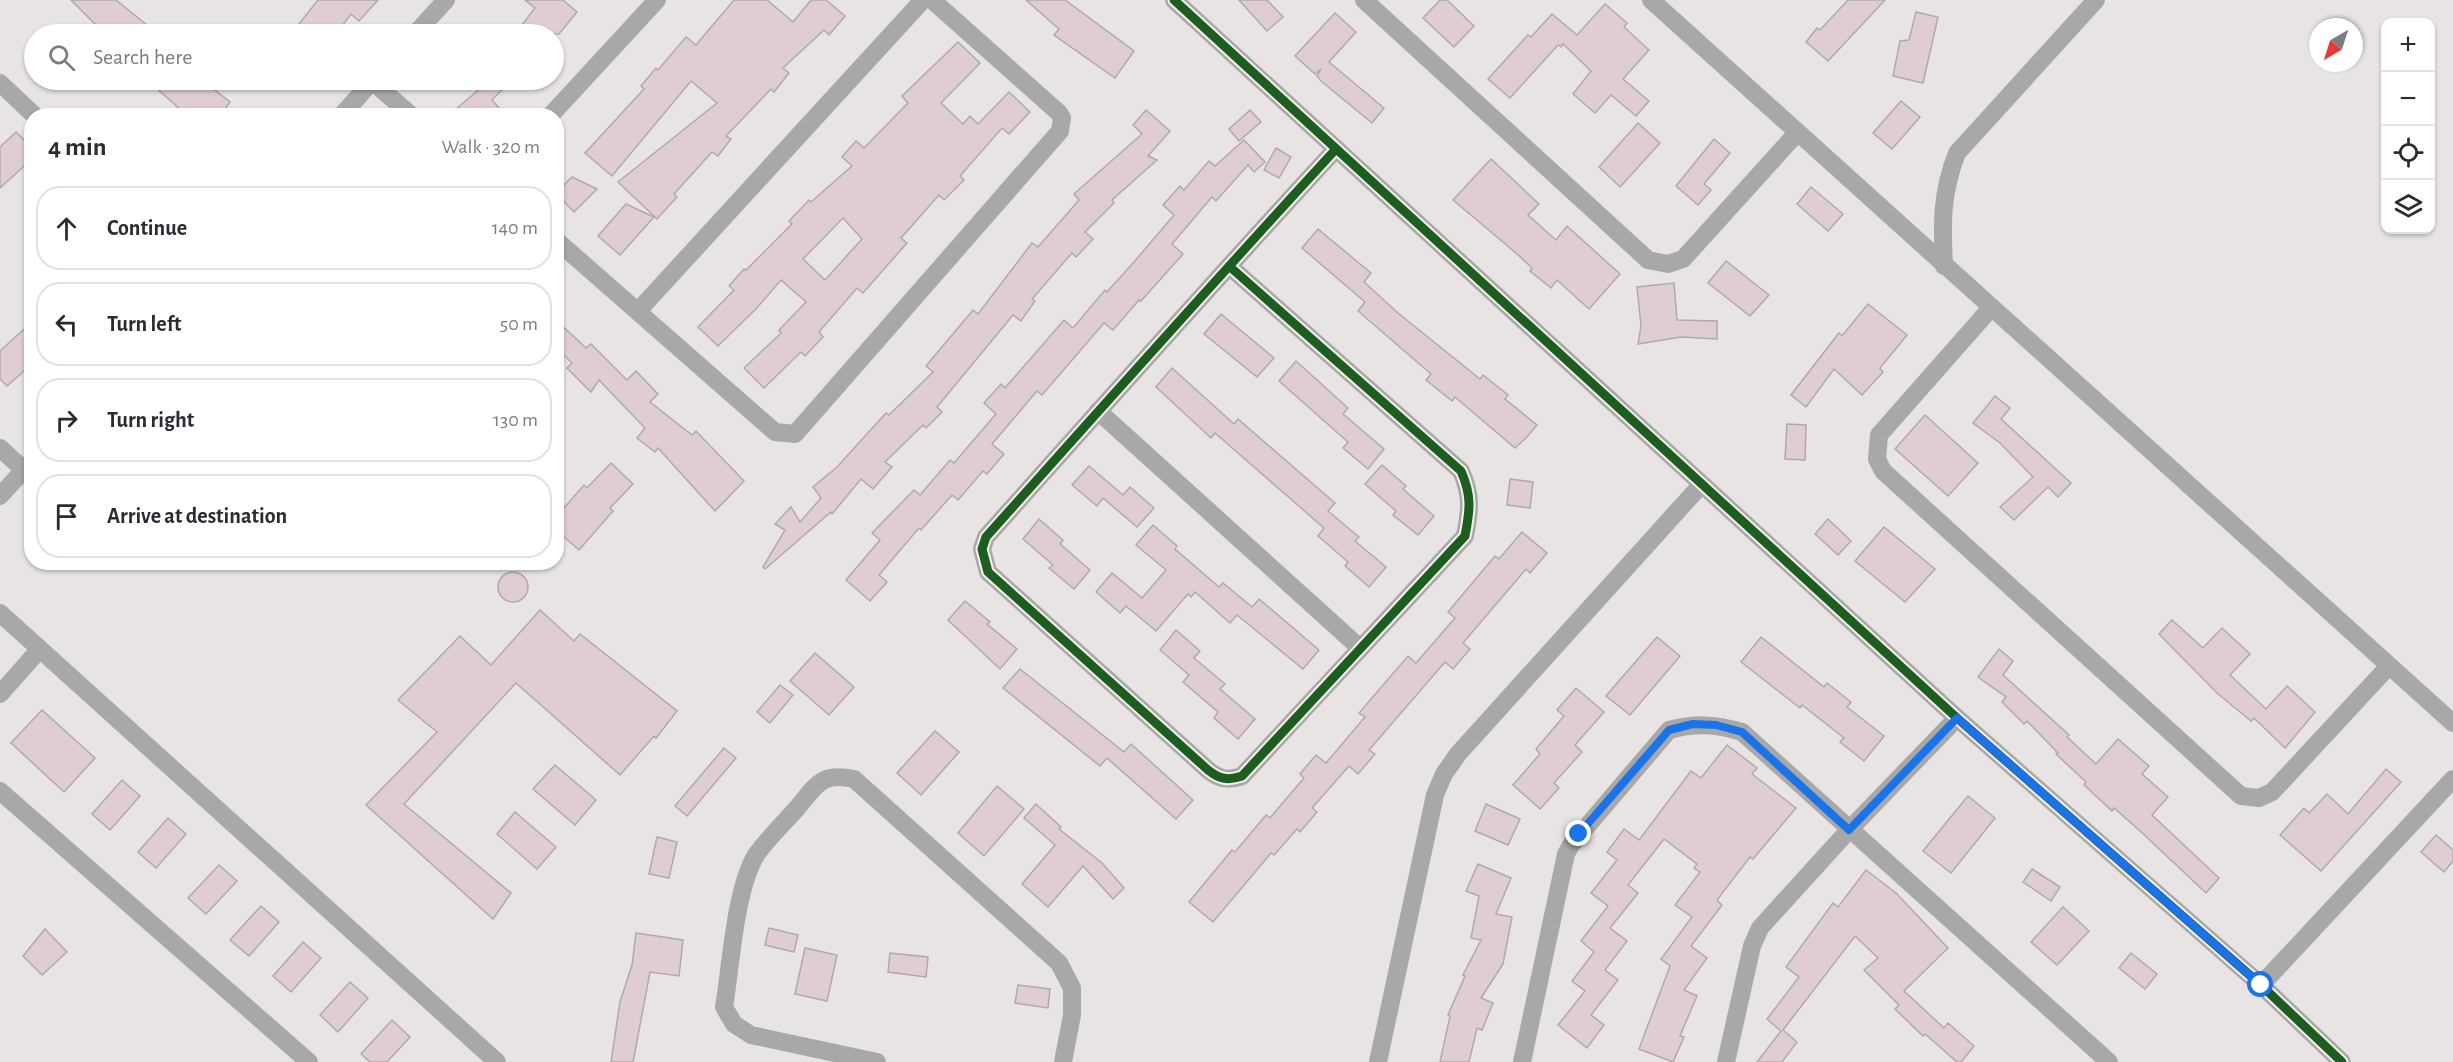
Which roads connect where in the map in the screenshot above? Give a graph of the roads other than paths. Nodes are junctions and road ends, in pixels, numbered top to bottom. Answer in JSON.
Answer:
{"nodes":[{"id":1,"x":446,"y":0,"type":"edge"},
{"id":2,"x":657,"y":0,"type":"edge"},
{"id":3,"x":923,"y":0,"type":"edge"},
{"id":4,"x":932,"y":0,"type":"edge"},
{"id":5,"x":1174,"y":0,"type":"edge"},
{"id":6,"x":1364,"y":0,"type":"edge"},
{"id":7,"x":1651,"y":0,"type":"edge"},
{"id":8,"x":2096,"y":0,"type":"edge"},
{"id":9,"x":424,"y":24,"type":"edge"},
{"id":10,"x":0,"y":83,"type":"edge"},
{"id":11,"x":363,"y":90,"type":"edge"},
{"id":12,"x":383,"y":90,"type":"edge"},
{"id":13,"x":27,"y":108,"type":"edge"},
{"id":14,"x":348,"y":108,"type":"edge"},
{"id":15,"x":403,"y":108,"type":"edge"},
{"id":16,"x":557,"y":108,"type":"edge"},
{"id":17,"x":1797,"y":133,"type":"junction"},
{"id":18,"x":1336,"y":149,"type":"junction"},
{"id":19,"x":564,"y":247,"type":"edge"},
{"id":20,"x":1229,"y":266,"type":"junction"},
{"id":21,"x":1944,"y":266,"type":"junction"},
{"id":22,"x":1991,"y":308,"type":"junction"},
{"id":23,"x":638,"y":311,"type":"junction"},
{"id":24,"x":1098,"y":411,"type":"junction"},
{"id":25,"x":0,"y":448,"type":"edge"},
{"id":26,"x":24,"y":463,"type":"edge"},
{"id":27,"x":24,"y":470,"type":"edge"},
{"id":28,"x":1701,"y":485,"type":"junction"},
{"id":29,"x":0,"y":496,"type":"edge"},
{"id":30,"x":0,"y":613,"type":"edge"},
{"id":31,"x":1360,"y":648,"type":"junction"},
{"id":32,"x":39,"y":650,"type":"junction"},
{"id":33,"x":2388,"y":667,"type":"junction"},
{"id":34,"x":0,"y":694,"type":"edge"},
{"id":35,"x":1957,"y":718,"type":"junction"},
{"id":36,"x":2453,"y":723,"type":"edge"},
{"id":37,"x":2453,"y":778,"type":"edge"},
{"id":38,"x":0,"y":791,"type":"edge"},
{"id":39,"x":1849,"y":830,"type":"junction"},
{"id":40,"x":2261,"y":985,"type":"junction"},
{"id":41,"x":2086,"y":1042,"type":"junction"},
{"id":42,"x":309,"y":1062,"type":"edge"},
{"id":43,"x":497,"y":1062,"type":"edge"},
{"id":44,"x":877,"y":1062,"type":"edge"},
{"id":45,"x":1063,"y":1062,"type":"edge"},
{"id":46,"x":1378,"y":1062,"type":"edge"},
{"id":47,"x":1522,"y":1062,"type":"edge"},
{"id":48,"x":1726,"y":1062,"type":"edge"},
{"id":49,"x":2082,"y":1062,"type":"edge"},
{"id":50,"x":2109,"y":1062,"type":"edge"},
{"id":51,"x":2342,"y":1062,"type":"edge"}],
"edges":[{"from":1,"to":9,"type":"street"},
{"from":2,"to":16,"type":"street"},
{"from":3,"to":23,"type":"street"},
{"from":4,"to":23,"type":"street"},
{"from":5,"to":18,"type":"street"},
{"from":6,"to":17,"type":"street"},
{"from":7,"to":17,"type":"street"},
{"from":8,"to":21,"type":"street"},
{"from":10,"to":13,"type":"street"},
{"from":11,"to":14,"type":"street"},
{"from":12,"to":15,"type":"street"},
{"from":17,"to":21,"type":"street"},
{"from":18,"to":20,"type":"street"},
{"from":18,"to":28,"type":"street"},
{"from":19,"to":23,"type":"street"},
{"from":20,"to":24,"type":"street"},
{"from":20,"to":31,"type":"street"},
{"from":21,"to":22,"type":"street"},
{"from":22,"to":33,"type":"street"},
{"from":22,"to":33,"type":"street"},
{"from":24,"to":31,"type":"street"},
{"from":24,"to":31,"type":"street"},
{"from":25,"to":26,"type":"street"},
{"from":27,"to":29,"type":"street"},
{"from":28,"to":35,"type":"street"},
{"from":28,"to":46,"type":"street"},
{"from":30,"to":32,"type":"street"},
{"from":32,"to":34,"type":"street"},
{"from":32,"to":43,"type":"street"},
{"from":33,"to":36,"type":"street"},
{"from":35,"to":39,"type":"street"},
{"from":35,"to":40,"type":"street"},
{"from":37,"to":40,"type":"street"},
{"from":38,"to":42,"type":"street"},
{"from":39,"to":41,"type":"street"},
{"from":39,"to":47,"type":"street"},
{"from":39,"to":48,"type":"street"},
{"from":40,"to":51,"type":"street"},
{"from":41,"to":49,"type":"street"},
{"from":41,"to":50,"type":"street"},
{"from":44,"to":45,"type":"street"}]}
